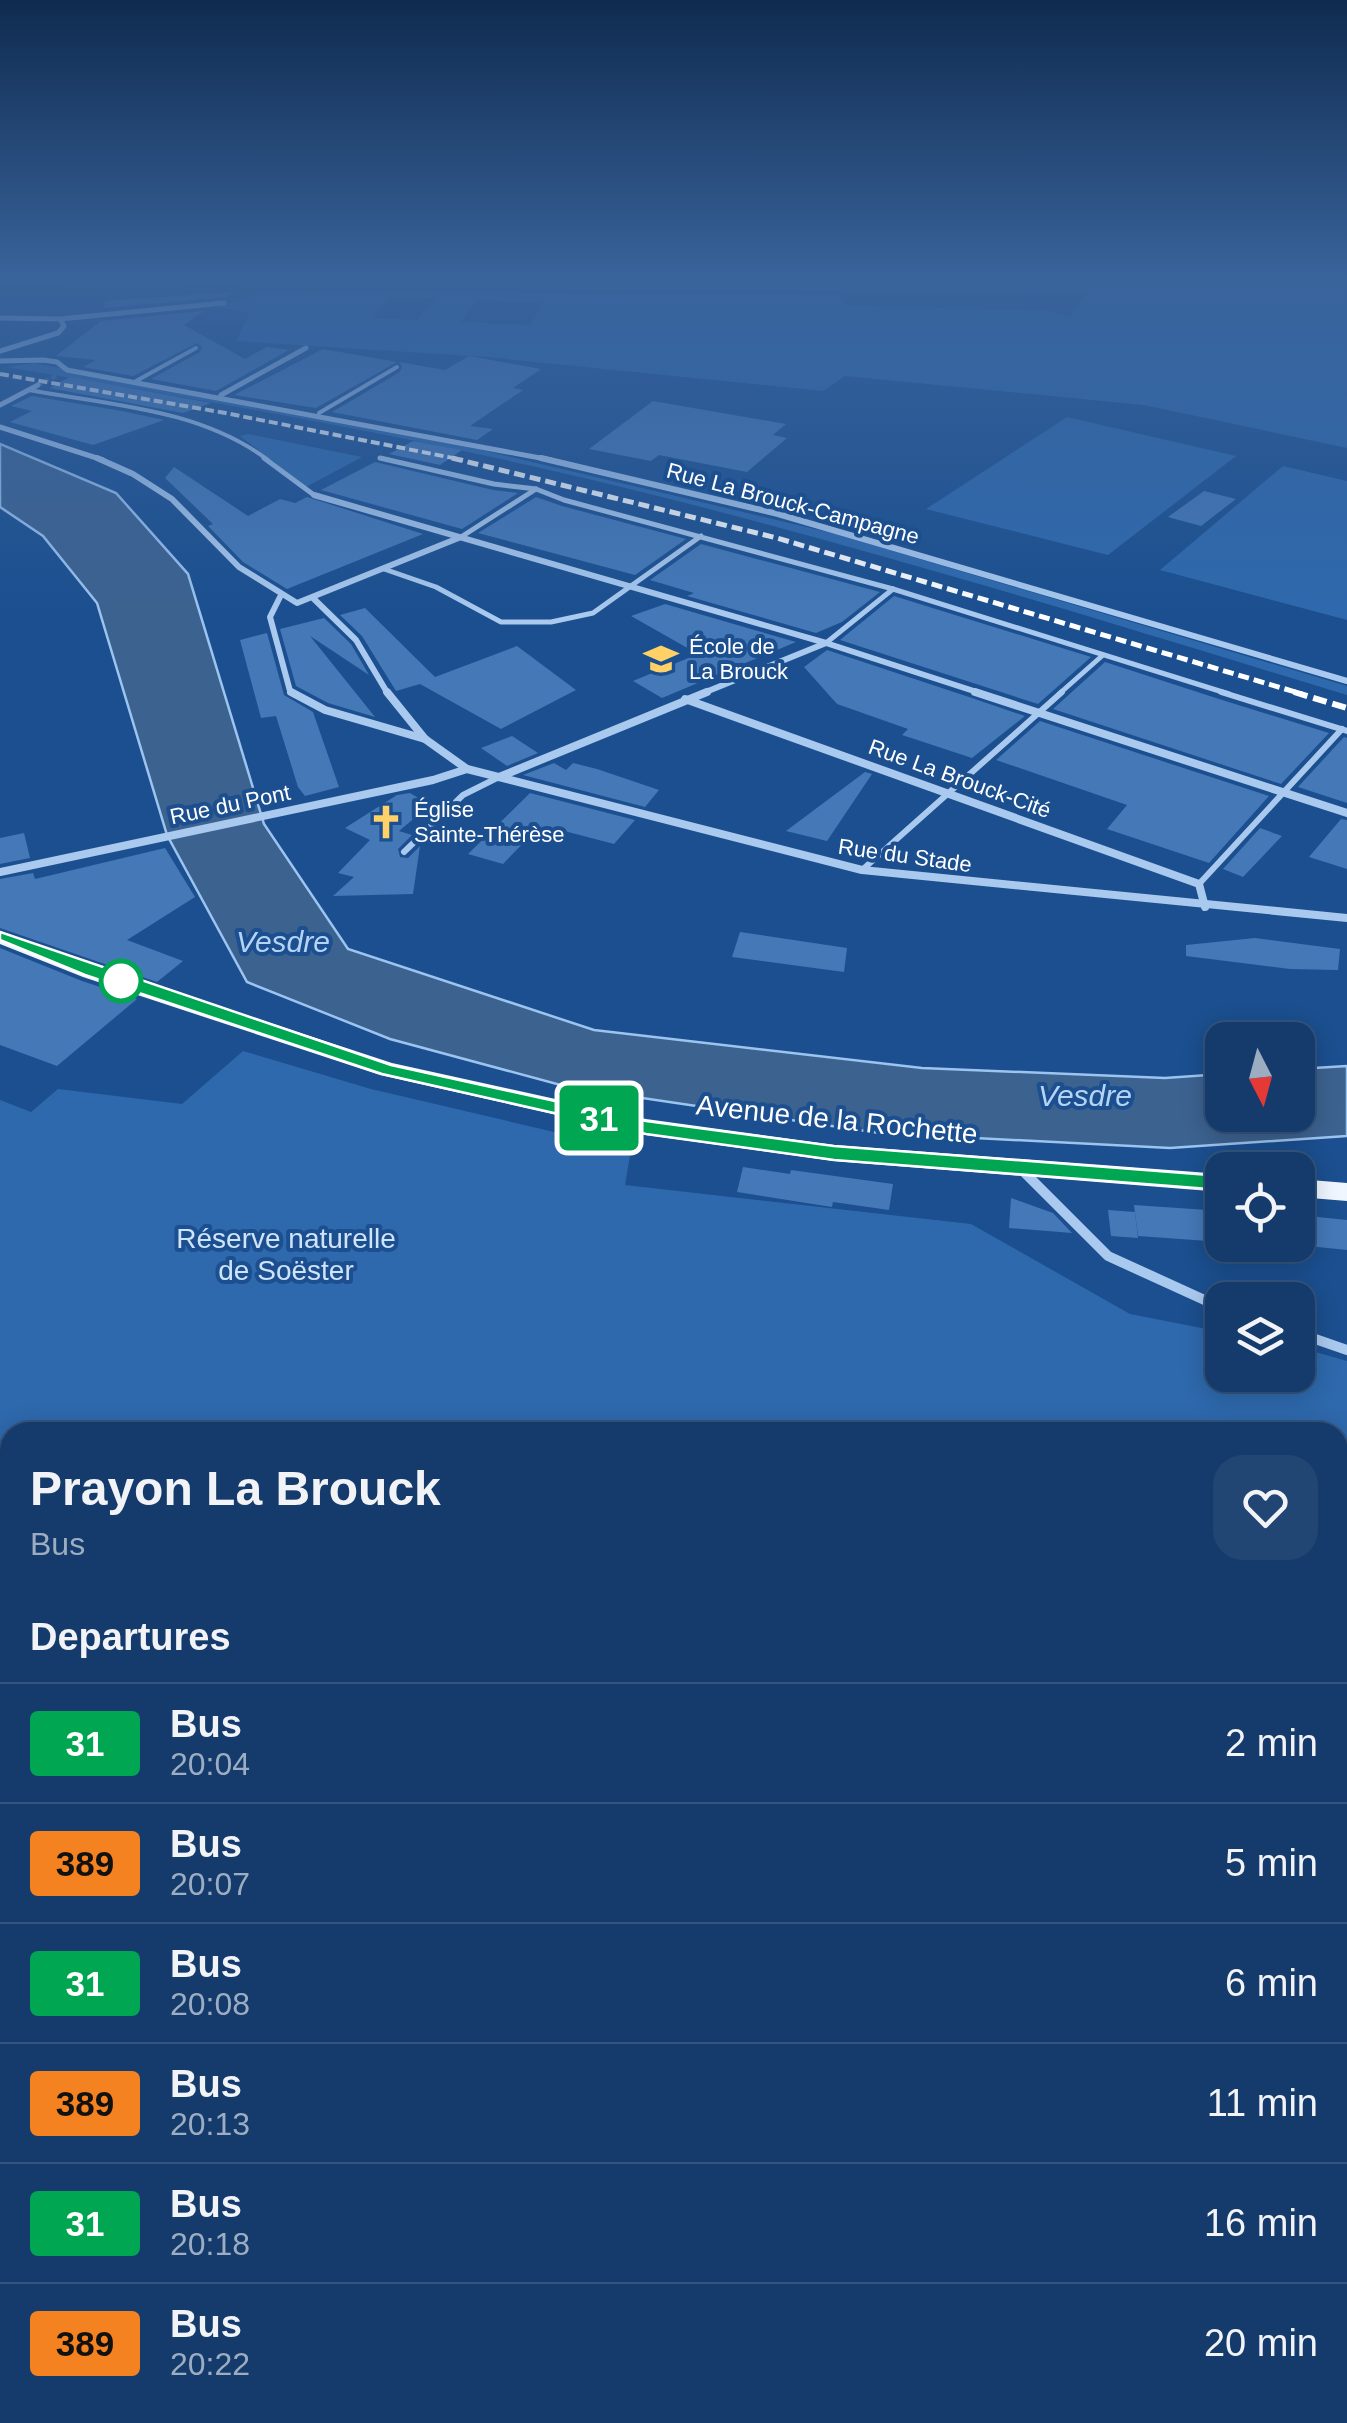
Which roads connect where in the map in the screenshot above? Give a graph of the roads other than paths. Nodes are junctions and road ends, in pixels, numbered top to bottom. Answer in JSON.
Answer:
{"nodes":[{"id":1,"x":34,"y":387,"type":"tunnel mouth"},
{"id":2,"x":172,"y":387,"type":"edge"},
{"id":3,"x":235,"y":387,"type":"edge"},
{"id":4,"x":365,"y":387,"type":"edge"},
{"id":5,"x":28,"y":390,"type":"junction"},
{"id":6,"x":220,"y":395,"type":"junction"},
{"id":7,"x":0,"y":405,"type":"edge"},
{"id":8,"x":319,"y":414,"type":"junction"},
{"id":9,"x":0,"y":427,"type":"edge"},
{"id":10,"x":380,"y":458,"type":"dead end"},
{"id":11,"x":536,"y":489,"type":"junction"},
{"id":12,"x":314,"y":495,"type":"joint"},
{"id":13,"x":701,"y":536,"type":"junction"},
{"id":14,"x":461,"y":537,"type":"junction"},
{"id":15,"x":384,"y":569,"type":"junction"},
{"id":16,"x":630,"y":585,"type":"junction"},
{"id":17,"x":893,"y":589,"type":"junction"},
{"id":18,"x":280,"y":597,"type":"junction"},
{"id":19,"x":314,"y":599,"type":"junction"},
{"id":20,"x":826,"y":643,"type":"junction"},
{"id":21,"x":1103,"y":655,"type":"junction"},
{"id":22,"x":1347,"y":680,"type":"edge"},
{"id":23,"x":686,"y":699,"type":"junction"},
{"id":24,"x":1042,"y":712,"type":"junction"},
{"id":25,"x":1345,"y":730,"type":"edge"},
{"id":26,"x":425,"y":739,"type":"junction"},
{"id":27,"x":468,"y":769,"type":"junction"},
{"id":28,"x":498,"y":778,"type":"junction"},
{"id":29,"x":946,"y":792,"type":"junction"},
{"id":30,"x":1284,"y":792,"type":"junction"},
{"id":31,"x":1347,"y":813,"type":"edge"},
{"id":32,"x":404,"y":852,"type":"dead end"},
{"id":33,"x":862,"y":870,"type":"junction"},
{"id":34,"x":0,"y":872,"type":"edge"},
{"id":35,"x":1199,"y":884,"type":"junction"},
{"id":36,"x":1205,"y":907,"type":"junction"},
{"id":37,"x":1347,"y":918,"type":"edge"},
{"id":38,"x":0,"y":937,"type":"edge"},
{"id":39,"x":1019,"y":1168,"type":"junction"},
{"id":40,"x":1205,"y":1182,"type":"edge"},
{"id":41,"x":1315,"y":1189,"type":"edge"},
{"id":42,"x":1347,"y":1192,"type":"edge"},
{"id":43,"x":1205,"y":1302,"type":"edge"},
{"id":44,"x":1315,"y":1340,"type":"edge"},
{"id":45,"x":1347,"y":1350,"type":"edge"}],
"edges":[{"from":1,"to":5,"type":"street"},
{"from":2,"to":6,"type":"street","name":"Rue La Brouck-Campagne"},
{"from":3,"to":6,"type":"street"},
{"from":4,"to":8,"type":"lane"},
{"from":5,"to":7,"type":"street"},
{"from":5,"to":12,"type":"lane"},
{"from":6,"to":8,"type":"street","name":"Rue La Brouck-Campagne"},
{"from":8,"to":22,"type":"street","name":"Rue La Brouck-Campagne"},
{"from":9,"to":18,"type":"street"},
{"from":10,"to":11,"type":"lane"},
{"from":11,"to":13,"type":"lane"},
{"from":11,"to":14,"type":"lane"},
{"from":12,"to":14,"type":"street"},
{"from":13,"to":16,"type":"lane"},
{"from":13,"to":17,"type":"lane"},
{"from":14,"to":15,"type":"street"},
{"from":14,"to":16,"type":"street"},
{"from":15,"to":16,"type":"lane"},
{"from":15,"to":19,"type":"street"},
{"from":16,"to":20,"type":"street"},
{"from":17,"to":20,"type":"lane"},
{"from":17,"to":21,"type":"lane"},
{"from":18,"to":19,"type":"street"},
{"from":18,"to":26,"type":"street"},
{"from":19,"to":26,"type":"street"},
{"from":20,"to":23,"type":"street"},
{"from":20,"to":24,"type":"street"},
{"from":21,"to":24,"type":"lane"},
{"from":21,"to":25,"type":"lane"},
{"from":23,"to":28,"type":"street"},
{"from":23,"to":29,"type":"street","name":"Rue La Brouck-Cité"},
{"from":24,"to":29,"type":"lane"},
{"from":24,"to":30,"type":"street"},
{"from":25,"to":30,"type":"lane"},
{"from":26,"to":27,"type":"street"},
{"from":27,"to":28,"type":"street","name":"Rue du Stade"},
{"from":27,"to":34,"type":"street","name":"Rue du Pont"},
{"from":28,"to":32,"type":"lane"},
{"from":28,"to":33,"type":"street","name":"Rue du Stade"},
{"from":29,"to":33,"type":"lane"},
{"from":29,"to":35,"type":"street","name":"Rue La Brouck-Cité"},
{"from":30,"to":31,"type":"street"},
{"from":30,"to":35,"type":"lane"},
{"from":33,"to":36,"type":"street","name":"Rue du Stade"},
{"from":35,"to":36,"type":"street"},
{"from":36,"to":37,"type":"street","name":"Rue du Stade"},
{"from":38,"to":39,"type":"main road","name":"Avenue de la Rochette"},
{"from":39,"to":40,"type":"main road","name":"Avenue de la Rochette"},
{"from":39,"to":43,"type":"street"},
{"from":41,"to":42,"type":"main road"},
{"from":44,"to":45,"type":"street"}]}
